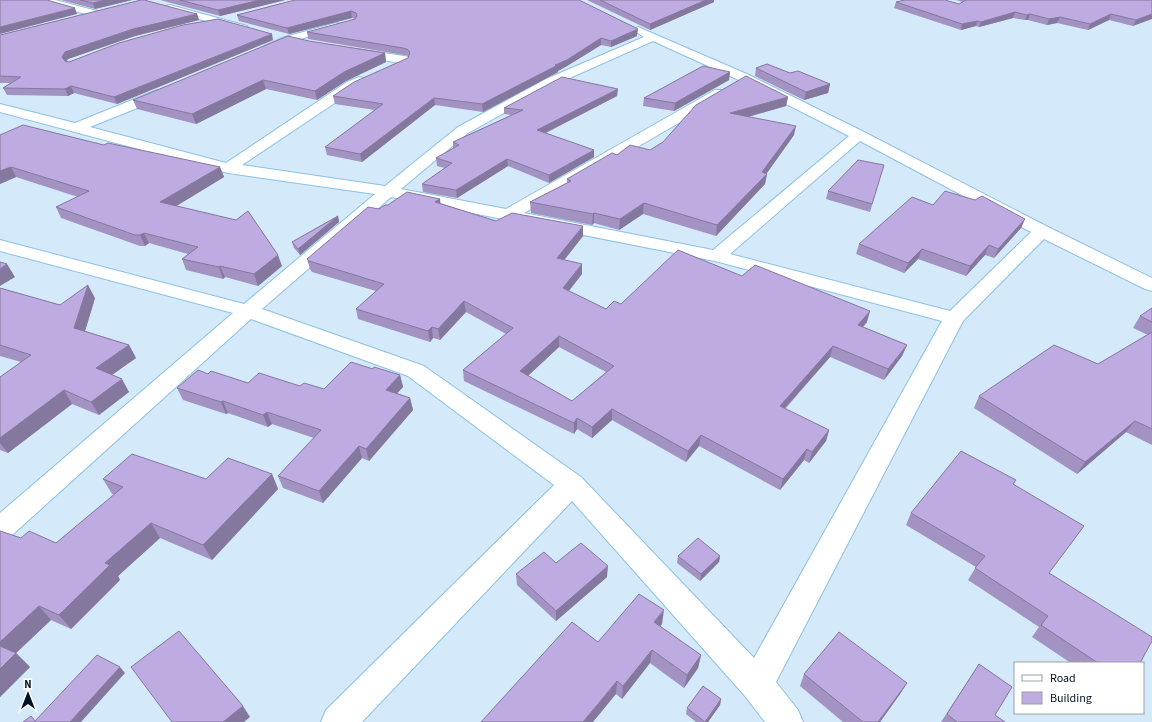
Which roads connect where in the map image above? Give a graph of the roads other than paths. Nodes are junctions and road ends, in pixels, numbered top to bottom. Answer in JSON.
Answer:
{"nodes":[{"id":1,"x":44,"y":0,"type":"edge"},
{"id":2,"x":160,"y":5,"type":"edge"},
{"id":3,"x":243,"y":15,"type":"edge"},
{"id":4,"x":76,"y":19,"type":"edge"},
{"id":5,"x":220,"y":21,"type":"junction"},
{"id":6,"x":348,"y":23,"type":"edge"},
{"id":7,"x":624,"y":24,"type":"edge"},
{"id":8,"x":191,"y":26,"type":"edge"},
{"id":9,"x":257,"y":32,"type":"edge"},
{"id":10,"x":270,"y":35,"type":"edge"},
{"id":11,"x":652,"y":37,"type":"junction"},
{"id":12,"x":289,"y":39,"type":"junction"},
{"id":13,"x":311,"y":45,"type":"edge"},
{"id":14,"x":344,"y":50,"type":"edge"},
{"id":15,"x":260,"y":52,"type":"edge"},
{"id":16,"x":384,"y":69,"type":"edge"},
{"id":17,"x":370,"y":76,"type":"edge"},
{"id":18,"x":745,"y":78,"type":"junction"},
{"id":19,"x":172,"y":88,"type":"edge"},
{"id":20,"x":0,"y":108,"type":"edge"},
{"id":21,"x":76,"y":128,"type":"junction"},
{"id":22,"x":859,"y":135,"type":"junction"},
{"id":23,"x":228,"y":168,"type":"junction"},
{"id":24,"x":388,"y":191,"type":"junction"},
{"id":25,"x":510,"y":214,"type":"junction"},
{"id":26,"x":1042,"y":231,"type":"junction"},
{"id":27,"x":0,"y":245,"type":"edge"},
{"id":28,"x":717,"y":256,"type":"junction"},
{"id":29,"x":1152,"y":285,"type":"edge"},
{"id":30,"x":248,"y":311,"type":"junction"},
{"id":31,"x":954,"y":318,"type":"junction"},
{"id":32,"x":572,"y":484,"type":"junction"},
{"id":33,"x":0,"y":529,"type":"edge"},
{"id":34,"x":757,"y":685,"type":"junction"},
{"id":35,"x":338,"y":722,"type":"edge"},
{"id":36,"x":786,"y":722,"type":"edge"}],
"edges":[{"from":1,"to":4,"type":"street"},
{"from":2,"to":5,"type":"street"},
{"from":3,"to":5,"type":"street"},
{"from":5,"to":8,"type":"street"},
{"from":5,"to":9,"type":"street"},
{"from":6,"to":12,"type":"street"},
{"from":7,"to":11,"type":"street"},
{"from":10,"to":12,"type":"street"},
{"from":11,"to":18,"type":"street"},
{"from":11,"to":24,"type":"street"},
{"from":12,"to":13,"type":"street"},
{"from":12,"to":15,"type":"street"},
{"from":14,"to":16,"type":"street"},
{"from":17,"to":23,"type":"street"},
{"from":18,"to":22,"type":"street"},
{"from":18,"to":25,"type":"street"},
{"from":19,"to":21,"type":"street"},
{"from":20,"to":21,"type":"street"},
{"from":21,"to":23,"type":"street"},
{"from":22,"to":26,"type":"street"},
{"from":22,"to":28,"type":"street"},
{"from":23,"to":24,"type":"street"},
{"from":24,"to":25,"type":"street"},
{"from":24,"to":30,"type":"street"},
{"from":25,"to":28,"type":"street"},
{"from":26,"to":29,"type":"street"},
{"from":26,"to":31,"type":"street"},
{"from":27,"to":30,"type":"street"},
{"from":28,"to":31,"type":"street"},
{"from":30,"to":32,"type":"street"},
{"from":30,"to":33,"type":"street"},
{"from":31,"to":34,"type":"street"},
{"from":32,"to":34,"type":"street"},
{"from":32,"to":35,"type":"street"},
{"from":34,"to":36,"type":"street"}]}
